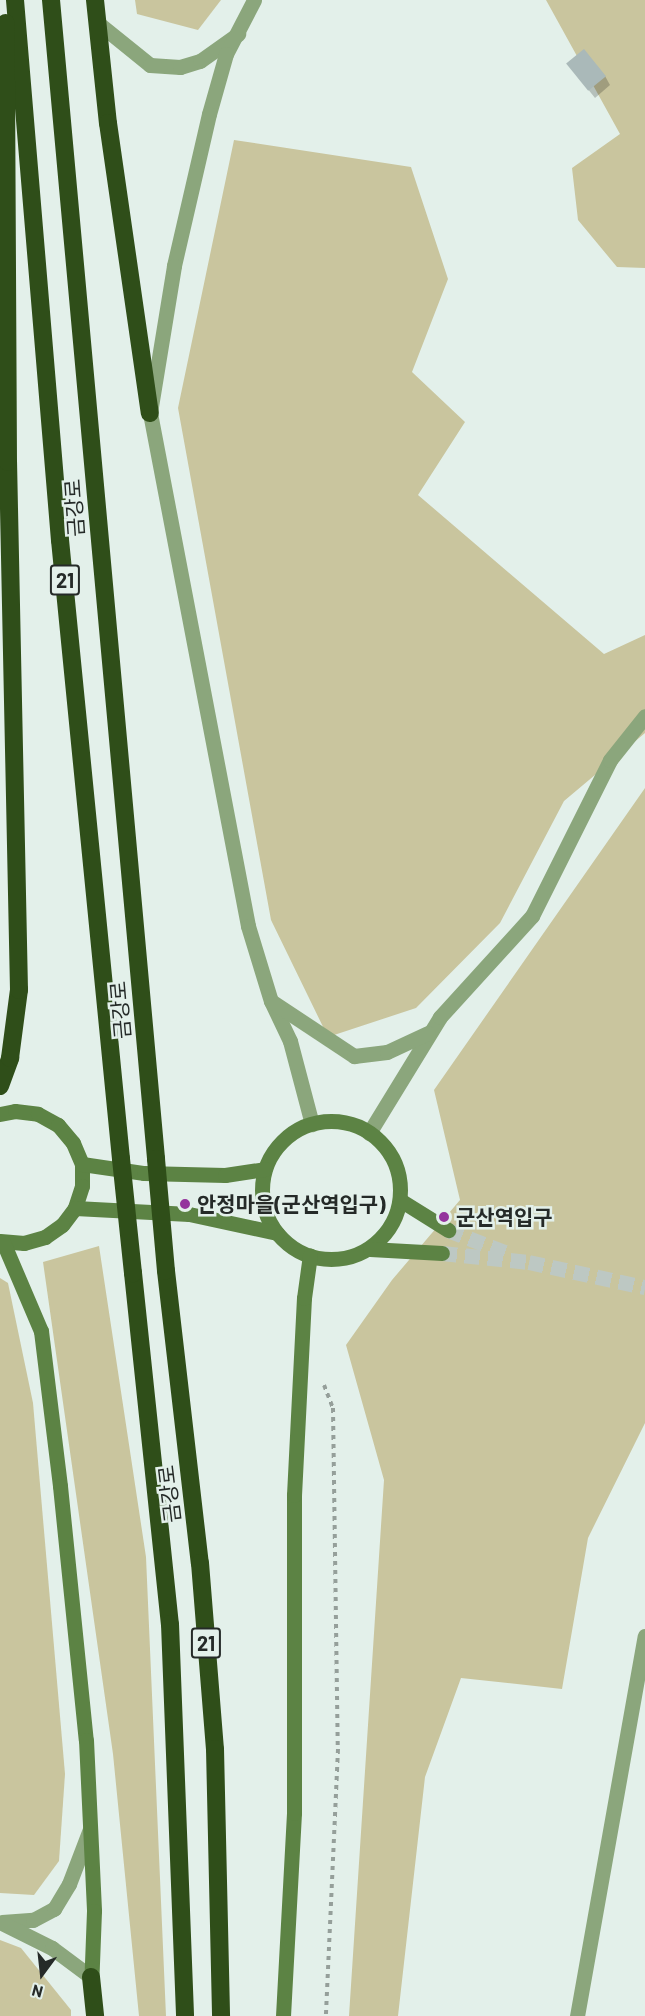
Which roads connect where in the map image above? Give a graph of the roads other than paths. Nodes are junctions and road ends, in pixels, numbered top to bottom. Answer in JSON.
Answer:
{"nodes":[{"id":1,"x":6,"y":0,"type":"edge"},
{"id":2,"x":15,"y":0,"type":"edge"},
{"id":3,"x":51,"y":0,"type":"edge"},
{"id":4,"x":95,"y":0,"type":"edge"},
{"id":5,"x":254,"y":0,"type":"edge"},
{"id":6,"x":98,"y":23,"type":"junction"},
{"id":7,"x":240,"y":32,"type":"junction"},
{"id":8,"x":150,"y":413,"type":"junction"},
{"id":9,"x":645,"y":716,"type":"edge"},
{"id":10,"x":271,"y":1001,"type":"junction"},
{"id":11,"x":428,"y":1033,"type":"junction"},
{"id":12,"x":0,"y":1086,"type":"edge"},
{"id":13,"x":0,"y":1114,"type":"edge"},
{"id":14,"x":312,"y":1124,"type":"junction"},
{"id":15,"x":369,"y":1133,"type":"junction"},
{"id":16,"x":82,"y":1164,"type":"junction"},
{"id":17,"x":265,"y":1169,"type":"junction"},
{"id":18,"x":400,"y":1200,"type":"junction"},
{"id":19,"x":75,"y":1208,"type":"junction"},
{"id":20,"x":448,"y":1230,"type":"tunnel mouth"},
{"id":21,"x":277,"y":1233,"type":"junction"},
{"id":22,"x":1,"y":1242,"type":"edge"},
{"id":23,"x":369,"y":1249,"type":"junction"},
{"id":24,"x":442,"y":1254,"type":"tunnel mouth"},
{"id":25,"x":310,"y":1255,"type":"junction"},
{"id":26,"x":645,"y":1636,"type":"edge"},
{"id":27,"x":90,"y":1829,"type":"junction"},
{"id":28,"x":1,"y":1921,"type":"edge"},
{"id":29,"x":91,"y":1977,"type":"junction"},
{"id":30,"x":89,"y":2016,"type":"edge"},
{"id":31,"x":95,"y":2016,"type":"edge"},
{"id":32,"x":185,"y":2016,"type":"edge"},
{"id":33,"x":221,"y":2016,"type":"edge"},
{"id":34,"x":283,"y":2016,"type":"edge"},
{"id":35,"x":577,"y":2016,"type":"edge"}],
"edges":[{"from":1,"to":12,"type":"highway"},
{"from":2,"to":32,"type":"highway","name":"금강로","number":"21","bridge":true},
{"from":3,"to":33,"type":"highway","name":"금강로","number":"21","bridge":true},
{"from":4,"to":6,"type":"highway"},
{"from":5,"to":7,"type":"street"},
{"from":6,"to":7,"type":"street"},
{"from":6,"to":8,"type":"highway"},
{"from":7,"to":8,"type":"street"},
{"from":8,"to":10,"type":"street"},
{"from":9,"to":11,"type":"street"},
{"from":10,"to":11,"type":"street"},
{"from":10,"to":14,"type":"street"},
{"from":11,"to":15,"type":"street"},
{"from":13,"to":16,"type":"street"},
{"from":14,"to":15,"type":"street"},
{"from":14,"to":17,"type":"street"},
{"from":15,"to":18,"type":"street"},
{"from":16,"to":17,"type":"street"},
{"from":16,"to":19,"type":"street"},
{"from":17,"to":21,"type":"street"},
{"from":18,"to":20,"type":"street"},
{"from":18,"to":23,"type":"street"},
{"from":19,"to":21,"type":"street"},
{"from":19,"to":22,"type":"street"},
{"from":21,"to":25,"type":"street"},
{"from":22,"to":27,"type":"street"},
{"from":23,"to":24,"type":"street"},
{"from":23,"to":25,"type":"street"},
{"from":25,"to":34,"type":"street"},
{"from":26,"to":35,"type":"street"},
{"from":27,"to":28,"type":"street"},
{"from":27,"to":29,"type":"street"},
{"from":28,"to":29,"type":"street"},
{"from":29,"to":30,"type":"street"},
{"from":29,"to":31,"type":"highway"}]}
